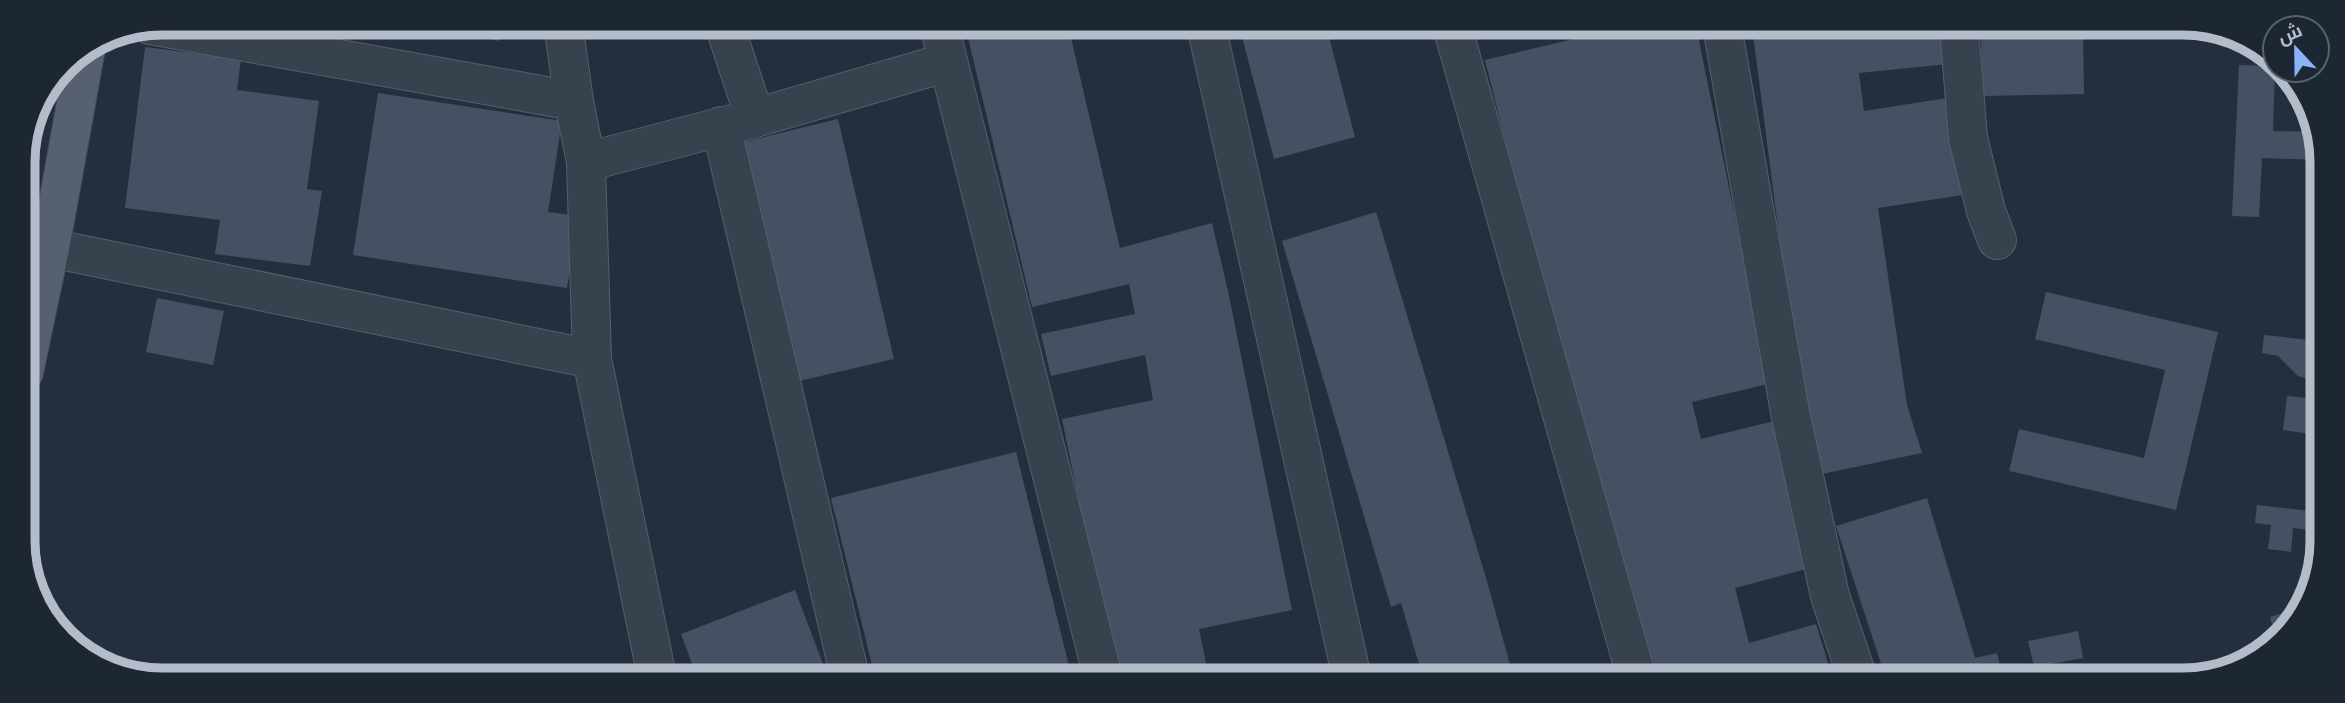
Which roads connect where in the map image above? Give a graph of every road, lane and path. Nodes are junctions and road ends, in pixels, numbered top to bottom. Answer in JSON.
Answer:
{"nodes":[{"id":1,"x":206,"y":35,"type":"edge"},
{"id":2,"x":565,"y":35,"type":"edge"},
{"id":3,"x":726,"y":35,"type":"edge"},
{"id":4,"x":942,"y":35,"type":"edge"},
{"id":5,"x":1208,"y":35,"type":"edge"},
{"id":6,"x":1456,"y":35,"type":"edge"},
{"id":7,"x":1724,"y":35,"type":"edge"},
{"id":8,"x":1960,"y":35,"type":"edge"},
{"id":9,"x":83,"y":62,"type":"edge"},
{"id":10,"x":948,"y":62,"type":"junction"},
{"id":11,"x":574,"y":101,"type":"junction"},
{"id":12,"x":738,"y":122,"type":"junction"},
{"id":13,"x":586,"y":162,"type":"junction"},
{"id":14,"x":1997,"y":240,"type":"dead end"},
{"id":15,"x":50,"y":248,"type":"junction"},
{"id":16,"x":35,"y":320,"type":"edge"},
{"id":17,"x":592,"y":359,"type":"junction"},
{"id":18,"x":655,"y":668,"type":"edge"},
{"id":19,"x":848,"y":668,"type":"edge"},
{"id":20,"x":1100,"y":668,"type":"edge"},
{"id":21,"x":1350,"y":668,"type":"edge"},
{"id":22,"x":1634,"y":668,"type":"edge"},
{"id":23,"x":1854,"y":668,"type":"edge"}],
"edges":[{"from":1,"to":11,"type":"street"},
{"from":2,"to":11,"type":"street"},
{"from":3,"to":12,"type":"street"},
{"from":4,"to":10,"type":"street"},
{"from":5,"to":21,"type":"street"},
{"from":6,"to":22,"type":"street"},
{"from":7,"to":23,"type":"street"},
{"from":8,"to":14,"type":"street"},
{"from":9,"to":15,"type":"main road"},
{"from":10,"to":12,"type":"street"},
{"from":10,"to":20,"type":"street"},
{"from":11,"to":13,"type":"street"},
{"from":12,"to":13,"type":"street"},
{"from":12,"to":19,"type":"street"},
{"from":13,"to":17,"type":"street"},
{"from":15,"to":16,"type":"main road"},
{"from":15,"to":17,"type":"street"},
{"from":17,"to":18,"type":"street"}]}
